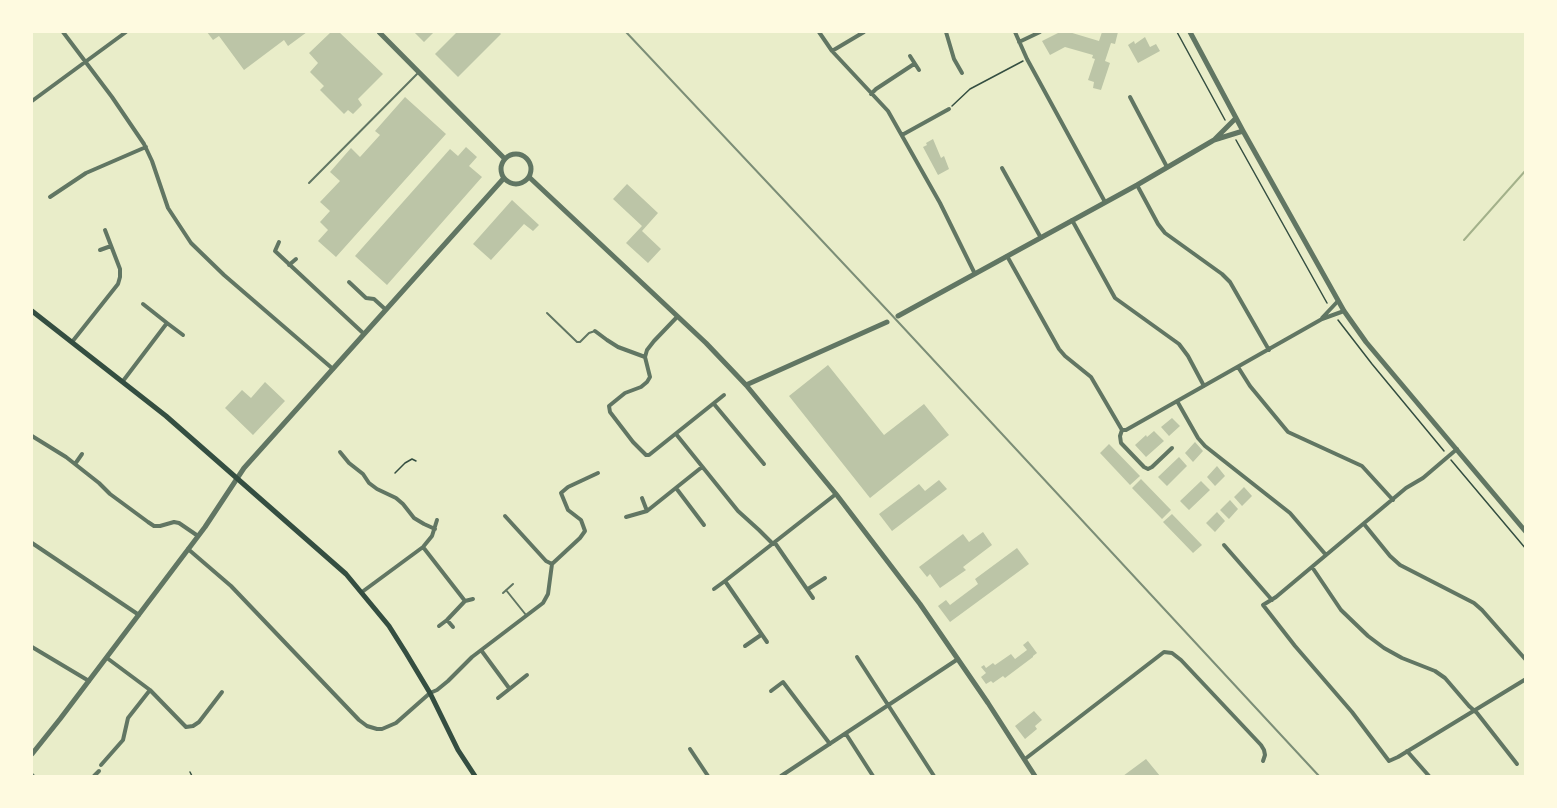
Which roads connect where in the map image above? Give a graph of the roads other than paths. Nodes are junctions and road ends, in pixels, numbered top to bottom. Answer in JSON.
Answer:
{"nodes":[{"id":1,"x":63,"y":32,"type":"edge"},
{"id":2,"x":126,"y":32,"type":"edge"},
{"id":3,"x":379,"y":32,"type":"edge"},
{"id":4,"x":819,"y":32,"type":"edge"},
{"id":5,"x":864,"y":32,"type":"edge"},
{"id":6,"x":946,"y":32,"type":"edge"},
{"id":7,"x":1015,"y":32,"type":"edge"},
{"id":8,"x":1040,"y":32,"type":"edge"},
{"id":9,"x":1190,"y":32,"type":"edge"},
{"id":10,"x":1019,"y":42,"type":"junction"},
{"id":11,"x":832,"y":51,"type":"junction"},
{"id":12,"x":910,"y":56,"type":"dead end"},
{"id":13,"x":85,"y":62,"type":"junction"},
{"id":14,"x":914,"y":64,"type":"junction"},
{"id":15,"x":919,"y":70,"type":"dead end"},
{"id":16,"x":419,"y":72,"type":"junction"},
{"id":17,"x":962,"y":73,"type":"dead end"},
{"id":18,"x":871,"y":94,"type":"junction"},
{"id":19,"x":1130,"y":97,"type":"dead end"},
{"id":20,"x":32,"y":101,"type":"edge"},
{"id":21,"x":949,"y":109,"type":"road end"},
{"id":22,"x":1236,"y":118,"type":"junction"},
{"id":23,"x":1243,"y":131,"type":"junction"},
{"id":24,"x":902,"y":135,"type":"junction"},
{"id":25,"x":1214,"y":140,"type":"junction"},
{"id":26,"x":146,"y":147,"type":"junction"},
{"id":27,"x":504,"y":158,"type":"junction"},
{"id":28,"x":1167,"y":167,"type":"junction"},
{"id":29,"x":1002,"y":168,"type":"dead end"},
{"id":30,"x":529,"y":177,"type":"junction"},
{"id":31,"x":504,"y":178,"type":"junction"},
{"id":32,"x":309,"y":183,"type":"dead end"},
{"id":33,"x":1137,"y":185,"type":"junction"},
{"id":34,"x":50,"y":197,"type":"dead end"},
{"id":35,"x":1105,"y":202,"type":"junction"},
{"id":36,"x":1072,"y":220,"type":"junction"},
{"id":37,"x":105,"y":230,"type":"dead end"},
{"id":38,"x":1041,"y":238,"type":"junction"},
{"id":39,"x":279,"y":242,"type":"dead end"},
{"id":40,"x":111,"y":246,"type":"junction"},
{"id":41,"x":100,"y":250,"type":"dead end"},
{"id":42,"x":1006,"y":256,"type":"junction"},
{"id":43,"x":296,"y":259,"type":"dead end"},
{"id":44,"x":289,"y":265,"type":"junction"},
{"id":45,"x":975,"y":274,"type":"junction"},
{"id":46,"x":349,"y":282,"type":"dead end"},
{"id":47,"x":1338,"y":301,"type":"junction"},
{"id":48,"x":143,"y":304,"type":"dead end"},
{"id":49,"x":385,"y":309,"type":"junction"},
{"id":50,"x":32,"y":311,"type":"edge"},
{"id":51,"x":1344,"y":311,"type":"junction"},
{"id":52,"x":547,"y":313,"type":"dead end"},
{"id":53,"x":898,"y":316,"type":"dead end"},
{"id":54,"x":677,"y":317,"type":"junction"},
{"id":55,"x":1322,"y":319,"type":"junction"},
{"id":56,"x":887,"y":322,"type":"dead end"},
{"id":57,"x":167,"y":323,"type":"junction"},
{"id":58,"x":595,"y":331,"type":"joint"},
{"id":59,"x":363,"y":333,"type":"junction"},
{"id":60,"x":183,"y":335,"type":"dead end"},
{"id":61,"x":72,"y":342,"type":"junction"},
{"id":62,"x":1269,"y":350,"type":"junction"},
{"id":63,"x":645,"y":357,"type":"junction"},
{"id":64,"x":1238,"y":367,"type":"junction"},
{"id":65,"x":333,"y":369,"type":"junction"},
{"id":66,"x":123,"y":381,"type":"junction"},
{"id":67,"x":746,"y":385,"type":"junction"},
{"id":68,"x":1204,"y":386,"type":"junction"},
{"id":69,"x":724,"y":395,"type":"dead end"},
{"id":70,"x":1177,"y":401,"type":"junction"},
{"id":71,"x":714,"y":404,"type":"junction"},
{"id":72,"x":1122,"y":430,"type":"junction"},
{"id":73,"x":676,"y":434,"type":"junction"},
{"id":74,"x":32,"y":436,"type":"edge"},
{"id":75,"x":1172,"y":448,"type":"dead end"},
{"id":76,"x":1457,"y":449,"type":"junction"},
{"id":77,"x":340,"y":452,"type":"dead end"},
{"id":78,"x":82,"y":454,"type":"dead end"},
{"id":79,"x":75,"y":464,"type":"junction"},
{"id":80,"x":764,"y":464,"type":"dead end"},
{"id":81,"x":702,"y":467,"type":"junction"},
{"id":82,"x":598,"y":473,"type":"dead end"},
{"id":83,"x":238,"y":478,"type":"junction"},
{"id":84,"x":676,"y":488,"type":"junction"},
{"id":85,"x":836,"y":494,"type":"junction"},
{"id":86,"x":642,"y":498,"type":"dead end"},
{"id":87,"x":1393,"y":500,"type":"junction"},
{"id":88,"x":647,"y":511,"type":"junction"},
{"id":89,"x":505,"y":516,"type":"dead end"},
{"id":90,"x":626,"y":517,"type":"dead end"},
{"id":91,"x":437,"y":520,"type":"dead end"},
{"id":92,"x":1364,"y":524,"type":"junction"},
{"id":93,"x":705,"y":525,"type":"dead end"},
{"id":94,"x":435,"y":529,"type":"junction"},
{"id":95,"x":1526,"y":532,"type":"edge"},
{"id":96,"x":198,"y":536,"type":"junction"},
{"id":97,"x":32,"y":543,"type":"edge"},
{"id":98,"x":774,"y":543,"type":"junction"},
{"id":99,"x":1224,"y":544,"type":"dead end"},
{"id":100,"x":423,"y":547,"type":"junction"},
{"id":101,"x":188,"y":549,"type":"junction"},
{"id":102,"x":1326,"y":555,"type":"junction"},
{"id":103,"x":552,"y":564,"type":"junction"},
{"id":104,"x":1312,"y":567,"type":"junction"},
{"id":105,"x":825,"y":578,"type":"dead end"},
{"id":106,"x":725,"y":581,"type":"junction"},
{"id":107,"x":513,"y":584,"type":"dead end"},
{"id":108,"x":714,"y":589,"type":"dead end"},
{"id":109,"x":808,"y":589,"type":"junction"},
{"id":110,"x":362,"y":592,"type":"junction"},
{"id":111,"x":813,"y":598,"type":"dead end"},
{"id":112,"x":473,"y":599,"type":"dead end"},
{"id":113,"x":1272,"y":600,"type":"junction"},
{"id":114,"x":465,"y":601,"type":"junction"},
{"id":115,"x":139,"y":615,"type":"junction"},
{"id":116,"x":526,"y":615,"type":"junction"},
{"id":117,"x":447,"y":620,"type":"junction"},
{"id":118,"x":439,"y":626,"type":"dead end"},
{"id":119,"x":453,"y":627,"type":"dead end"},
{"id":120,"x":762,"y":635,"type":"junction"},
{"id":121,"x":767,"y":642,"type":"dead end"},
{"id":122,"x":745,"y":646,"type":"dead end"},
{"id":123,"x":32,"y":647,"type":"edge"},
{"id":124,"x":481,"y":650,"type":"junction"},
{"id":125,"x":857,"y":657,"type":"dead end"},
{"id":126,"x":107,"y":658,"type":"junction"},
{"id":127,"x":959,"y":658,"type":"junction"},
{"id":128,"x":1526,"y":660,"type":"edge"},
{"id":129,"x":527,"y":675,"type":"dead end"},
{"id":130,"x":1526,"y":679,"type":"edge"},
{"id":131,"x":89,"y":681,"type":"junction"},
{"id":132,"x":509,"y":688,"type":"junction"},
{"id":133,"x":150,"y":690,"type":"junction"},
{"id":134,"x":771,"y":691,"type":"dead end"},
{"id":135,"x":222,"y":692,"type":"dead end"},
{"id":136,"x":430,"y":693,"type":"junction"},
{"id":137,"x":498,"y":698,"type":"dead end"},
{"id":138,"x":888,"y":705,"type":"junction"},
{"id":139,"x":1474,"y":711,"type":"junction"},
{"id":140,"x":846,"y":734,"type":"junction"},
{"id":141,"x":830,"y":744,"type":"junction"},
{"id":142,"x":690,"y":749,"type":"dead end"},
{"id":143,"x":1407,"y":751,"type":"junction"},
{"id":144,"x":32,"y":754,"type":"edge"},
{"id":145,"x":1025,"y":759,"type":"junction"},
{"id":146,"x":1263,"y":761,"type":"dead end"},
{"id":147,"x":1517,"y":764,"type":"dead end"},
{"id":148,"x":101,"y":765,"type":"dead end"},
{"id":149,"x":99,"y":771,"type":"dead end"},
{"id":150,"x":94,"y":777,"type":"edge"},
{"id":151,"x":476,"y":777,"type":"edge"},
{"id":152,"x":708,"y":777,"type":"edge"},
{"id":153,"x":782,"y":777,"type":"edge"},
{"id":154,"x":873,"y":777,"type":"edge"},
{"id":155,"x":934,"y":777,"type":"edge"},
{"id":156,"x":1035,"y":777,"type":"edge"},
{"id":157,"x":1429,"y":777,"type":"edge"}],
"edges":[{"from":1,"to":13,"type":"street"},
{"from":2,"to":13,"type":"street"},
{"from":3,"to":16,"type":"street"},
{"from":4,"to":11,"type":"street"},
{"from":5,"to":11,"type":"street"},
{"from":6,"to":17,"type":"street"},
{"from":7,"to":10,"type":"street"},
{"from":8,"to":10,"type":"street"},
{"from":9,"to":22,"type":"street"},
{"from":10,"to":35,"type":"street"},
{"from":11,"to":18,"type":"street"},
{"from":12,"to":14,"type":"street"},
{"from":13,"to":20,"type":"street"},
{"from":13,"to":26,"type":"street"},
{"from":14,"to":15,"type":"street"},
{"from":14,"to":18,"type":"street"},
{"from":16,"to":27,"type":"street"},
{"from":16,"to":32,"type":"lane"},
{"from":18,"to":24,"type":"street"},
{"from":19,"to":28,"type":"street"},
{"from":21,"to":24,"type":"street"},
{"from":22,"to":23,"type":"street"},
{"from":22,"to":25,"type":"street"},
{"from":23,"to":25,"type":"street"},
{"from":23,"to":47,"type":"street"},
{"from":24,"to":45,"type":"street"},
{"from":25,"to":28,"type":"street"},
{"from":26,"to":34,"type":"street"},
{"from":26,"to":65,"type":"street"},
{"from":27,"to":30,"type":"street"},
{"from":27,"to":31,"type":"street"},
{"from":28,"to":33,"type":"street"},
{"from":29,"to":38,"type":"street"},
{"from":30,"to":31,"type":"street"},
{"from":30,"to":54,"type":"street"},
{"from":31,"to":49,"type":"street"},
{"from":33,"to":35,"type":"street"},
{"from":33,"to":62,"type":"street"},
{"from":35,"to":36,"type":"street"},
{"from":36,"to":38,"type":"street"},
{"from":36,"to":68,"type":"street"},
{"from":37,"to":40,"type":"street"},
{"from":38,"to":42,"type":"street"},
{"from":39,"to":44,"type":"street"},
{"from":40,"to":41,"type":"street"},
{"from":40,"to":61,"type":"street"},
{"from":42,"to":45,"type":"street"},
{"from":42,"to":72,"type":"street"},
{"from":43,"to":44,"type":"street"},
{"from":44,"to":59,"type":"street"},
{"from":45,"to":53,"type":"street"},
{"from":46,"to":49,"type":"street"},
{"from":47,"to":51,"type":"street"},
{"from":47,"to":55,"type":"street"},
{"from":48,"to":57,"type":"street"},
{"from":49,"to":59,"type":"street"},
{"from":50,"to":61,"type":"main road"},
{"from":51,"to":55,"type":"street"},
{"from":51,"to":76,"type":"street"},
{"from":52,"to":58,"type":"lane"},
{"from":54,"to":63,"type":"street"},
{"from":54,"to":67,"type":"street"},
{"from":55,"to":62,"type":"street"},
{"from":56,"to":67,"type":"street"},
{"from":57,"to":60,"type":"street"},
{"from":57,"to":66,"type":"street"},
{"from":58,"to":63,"type":"street"},
{"from":59,"to":65,"type":"street"},
{"from":61,"to":66,"type":"main road"},
{"from":62,"to":64,"type":"street"},
{"from":63,"to":73,"type":"street"},
{"from":64,"to":68,"type":"street"},
{"from":64,"to":87,"type":"street"},
{"from":65,"to":83,"type":"street"},
{"from":66,"to":83,"type":"main road"},
{"from":67,"to":85,"type":"street"},
{"from":68,"to":70,"type":"street"},
{"from":69,"to":71,"type":"street"},
{"from":70,"to":72,"type":"street"},
{"from":70,"to":102,"type":"street"},
{"from":71,"to":73,"type":"street"},
{"from":71,"to":80,"type":"street"},
{"from":72,"to":75,"type":"street"},
{"from":73,"to":81,"type":"street"},
{"from":74,"to":79,"type":"street"},
{"from":76,"to":87,"type":"street"},
{"from":76,"to":95,"type":"street"},
{"from":77,"to":94,"type":"street"},
{"from":78,"to":79,"type":"street"},
{"from":79,"to":96,"type":"street"},
{"from":81,"to":84,"type":"street"},
{"from":81,"to":98,"type":"street"},
{"from":82,"to":103,"type":"street"},
{"from":83,"to":96,"type":"street"},
{"from":83,"to":110,"type":"main road"},
{"from":84,"to":88,"type":"street"},
{"from":84,"to":93,"type":"street"},
{"from":85,"to":98,"type":"street"},
{"from":85,"to":127,"type":"street"},
{"from":86,"to":88,"type":"street"},
{"from":87,"to":92,"type":"street"},
{"from":88,"to":90,"type":"street"},
{"from":89,"to":103,"type":"street"},
{"from":91,"to":94,"type":"street"},
{"from":92,"to":102,"type":"street"},
{"from":92,"to":128,"type":"street"},
{"from":94,"to":100,"type":"street"},
{"from":96,"to":101,"type":"street"},
{"from":97,"to":115,"type":"street"},
{"from":98,"to":106,"type":"street"},
{"from":98,"to":109,"type":"street"},
{"from":99,"to":113,"type":"street"},
{"from":100,"to":110,"type":"street"},
{"from":100,"to":114,"type":"street"},
{"from":101,"to":115,"type":"street"},
{"from":101,"to":136,"type":"street"},
{"from":102,"to":104,"type":"street"},
{"from":103,"to":116,"type":"street"},
{"from":104,"to":113,"type":"street"},
{"from":104,"to":139,"type":"street"},
{"from":105,"to":109,"type":"street"},
{"from":106,"to":108,"type":"street"},
{"from":106,"to":120,"type":"street"},
{"from":107,"to":116,"type":"lane"},
{"from":109,"to":111,"type":"street"},
{"from":110,"to":136,"type":"main road"},
{"from":112,"to":114,"type":"street"},
{"from":113,"to":143,"type":"street"},
{"from":114,"to":117,"type":"street"},
{"from":115,"to":126,"type":"street"},
{"from":116,"to":124,"type":"street"},
{"from":117,"to":118,"type":"street"},
{"from":117,"to":119,"type":"street"},
{"from":120,"to":121,"type":"street"},
{"from":120,"to":122,"type":"street"},
{"from":123,"to":131,"type":"street"},
{"from":124,"to":132,"type":"street"},
{"from":124,"to":136,"type":"street"},
{"from":125,"to":138,"type":"street"},
{"from":126,"to":131,"type":"street"},
{"from":126,"to":133,"type":"street"},
{"from":127,"to":138,"type":"street"},
{"from":127,"to":145,"type":"street"},
{"from":129,"to":132,"type":"street"},
{"from":130,"to":139,"type":"street"},
{"from":131,"to":144,"type":"street"},
{"from":132,"to":137,"type":"street"},
{"from":133,"to":135,"type":"street"},
{"from":133,"to":148,"type":"street"},
{"from":134,"to":141,"type":"street"},
{"from":136,"to":151,"type":"main road"},
{"from":138,"to":140,"type":"street"},
{"from":138,"to":155,"type":"street"},
{"from":139,"to":143,"type":"street"},
{"from":139,"to":147,"type":"street"},
{"from":140,"to":141,"type":"street"},
{"from":140,"to":154,"type":"street"},
{"from":141,"to":153,"type":"street"},
{"from":142,"to":152,"type":"street"},
{"from":143,"to":157,"type":"street"},
{"from":145,"to":146,"type":"street"},
{"from":145,"to":156,"type":"street"},
{"from":149,"to":150,"type":"street"}]}
